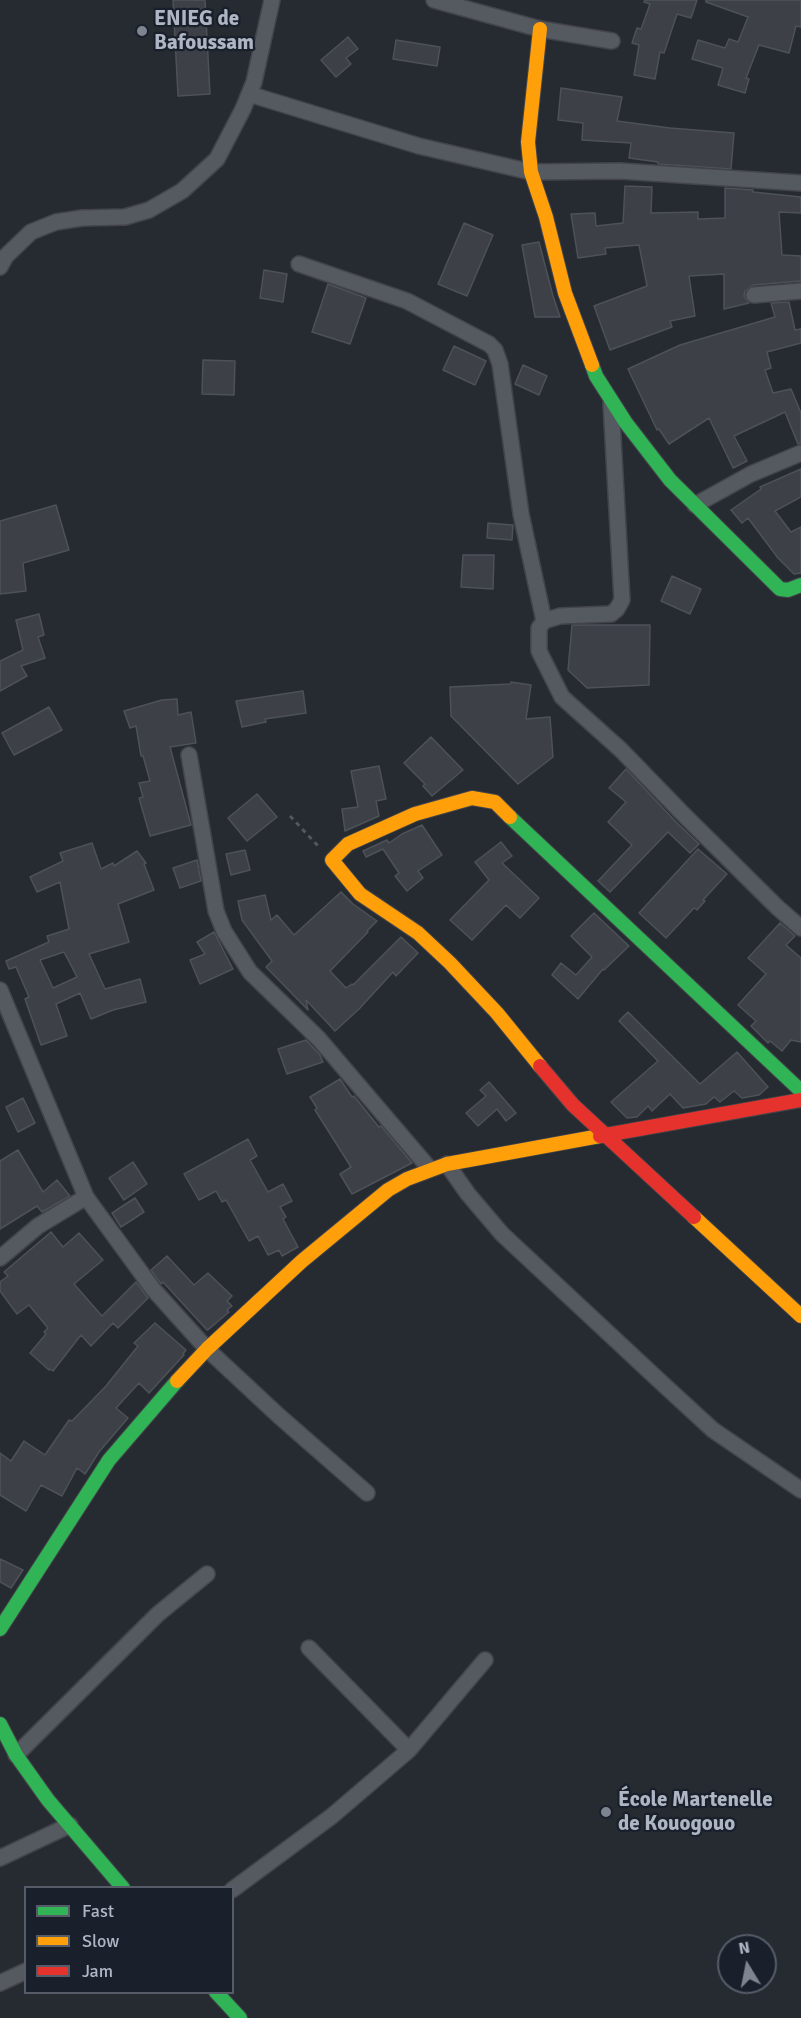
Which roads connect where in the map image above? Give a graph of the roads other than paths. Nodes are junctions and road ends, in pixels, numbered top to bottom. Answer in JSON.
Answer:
{"nodes":[{"id":1,"x":272,"y":0,"type":"edge"},
{"id":2,"x":435,"y":0,"type":"edge"},
{"id":3,"x":540,"y":29,"type":"junction"},
{"id":4,"x":612,"y":41,"type":"dead end"},
{"id":5,"x":249,"y":94,"type":"junction"},
{"id":6,"x":531,"y":172,"type":"junction"},
{"id":7,"x":801,"y":183,"type":"edge"},
{"id":8,"x":299,"y":264,"type":"dead end"},
{"id":9,"x":0,"y":267,"type":"edge"},
{"id":10,"x":801,"y":291,"type":"edge"},
{"id":11,"x":754,"y":295,"type":"dead end"},
{"id":12,"x":611,"y":398,"type":"junction"},
{"id":13,"x":801,"y":453,"type":"edge"},
{"id":14,"x":695,"y":505,"type":"junction"},
{"id":15,"x":801,"y":585,"type":"edge"},
{"id":16,"x":544,"y":621,"type":"junction"},
{"id":17,"x":189,"y":755,"type":"dead end"},
{"id":18,"x":801,"y":928,"type":"edge"},
{"id":19,"x":0,"y":990,"type":"edge"},
{"id":20,"x":801,"y":1091,"type":"edge"},
{"id":21,"x":801,"y":1100,"type":"edge"},
{"id":22,"x":607,"y":1136,"type":"junction"},
{"id":23,"x":447,"y":1164,"type":"junction"},
{"id":24,"x":430,"y":1169,"type":"junction"},
{"id":25,"x":86,"y":1197,"type":"junction"},
{"id":26,"x":0,"y":1258,"type":"edge"},
{"id":27,"x":801,"y":1316,"type":"edge"},
{"id":28,"x":207,"y":1349,"type":"junction"},
{"id":29,"x":801,"y":1490,"type":"edge"},
{"id":30,"x":367,"y":1493,"type":"dead end"},
{"id":31,"x":207,"y":1574,"type":"dead end"},
{"id":32,"x":0,"y":1629,"type":"edge"},
{"id":33,"x":309,"y":1648,"type":"dead end"},
{"id":34,"x":486,"y":1660,"type":"dead end"},
{"id":35,"x":1,"y":1728,"type":"edge"},
{"id":36,"x":408,"y":1750,"type":"junction"},
{"id":37,"x":16,"y":1755,"type":"junction"},
{"id":38,"x":70,"y":1825,"type":"junction"},
{"id":39,"x":0,"y":1858,"type":"edge"},
{"id":40,"x":122,"y":1886,"type":"edge"},
{"id":41,"x":234,"y":1889,"type":"edge"},
{"id":42,"x":24,"y":1972,"type":"edge"},
{"id":43,"x":0,"y":1983,"type":"edge"},
{"id":44,"x":218,"y":1994,"type":"edge"},
{"id":45,"x":240,"y":2018,"type":"edge"}],
"edges":[{"from":1,"to":5,"type":"street"},
{"from":2,"to":3,"type":"street"},
{"from":3,"to":4,"type":"street"},
{"from":3,"to":6,"type":"street"},
{"from":5,"to":6,"type":"street"},
{"from":5,"to":9,"type":"street"},
{"from":6,"to":7,"type":"street"},
{"from":6,"to":12,"type":"street"},
{"from":8,"to":16,"type":"street"},
{"from":10,"to":11,"type":"street"},
{"from":12,"to":14,"type":"street"},
{"from":12,"to":16,"type":"street"},
{"from":13,"to":14,"type":"street"},
{"from":14,"to":15,"type":"street"},
{"from":16,"to":18,"type":"street"},
{"from":17,"to":24,"type":"street"},
{"from":19,"to":25,"type":"street"},
{"from":20,"to":22,"type":"street"},
{"from":21,"to":22,"type":"street"},
{"from":22,"to":23,"type":"street"},
{"from":22,"to":27,"type":"street"},
{"from":23,"to":24,"type":"street"},
{"from":23,"to":29,"type":"street"},
{"from":24,"to":28,"type":"street"},
{"from":25,"to":26,"type":"street"},
{"from":25,"to":28,"type":"street"},
{"from":28,"to":30,"type":"street"},
{"from":28,"to":32,"type":"street"},
{"from":31,"to":37,"type":"street"},
{"from":33,"to":36,"type":"street"},
{"from":34,"to":36,"type":"street"},
{"from":35,"to":37,"type":"street"},
{"from":36,"to":41,"type":"street"},
{"from":37,"to":38,"type":"street"},
{"from":38,"to":39,"type":"street"},
{"from":38,"to":40,"type":"street"},
{"from":42,"to":43,"type":"street"},
{"from":44,"to":45,"type":"street"}]}
